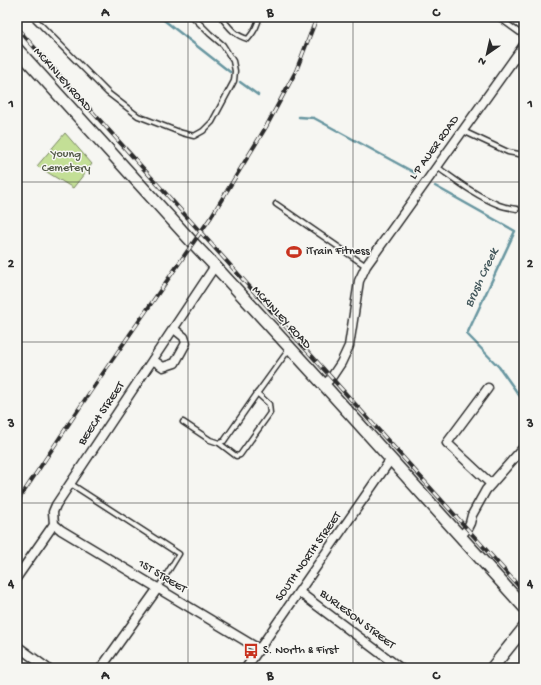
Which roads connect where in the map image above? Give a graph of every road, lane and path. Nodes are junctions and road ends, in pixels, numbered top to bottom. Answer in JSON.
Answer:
{"nodes":[{"id":1,"x":32,"y":17,"type":"edge"},
{"id":2,"x":193,"y":17,"type":"edge"},
{"id":3,"x":221,"y":17,"type":"edge"},
{"id":4,"x":259,"y":17,"type":"edge"},
{"id":5,"x":498,"y":17,"type":"edge"},
{"id":6,"x":524,"y":36,"type":"edge"},
{"id":7,"x":524,"y":45,"type":"edge"},
{"id":8,"x":17,"y":49,"type":"edge"},
{"id":9,"x":462,"y":131,"type":"junction"},
{"id":10,"x":524,"y":155,"type":"edge"},
{"id":11,"x":437,"y":167,"type":"junction"},
{"id":12,"x":276,"y":204,"type":"dead end"},
{"id":13,"x":517,"y":209,"type":"dead end"},
{"id":14,"x":215,"y":266,"type":"junction"},
{"id":15,"x":366,"y":266,"type":"junction"},
{"id":16,"x":174,"y":329,"type":"junction"},
{"id":17,"x":291,"y":348,"type":"junction"},
{"id":18,"x":153,"y":360,"type":"junction"},
{"id":19,"x":324,"y":385,"type":"junction"},
{"id":20,"x":488,"y":388,"type":"dead end"},
{"id":21,"x":257,"y":393,"type":"junction"},
{"id":22,"x":183,"y":422,"type":"dead end"},
{"id":23,"x":219,"y":443,"type":"junction"},
{"id":24,"x":524,"y":447,"type":"edge"},
{"id":25,"x":392,"y":459,"type":"junction"},
{"id":26,"x":70,"y":484,"type":"junction"},
{"id":27,"x":491,"y":484,"type":"junction"},
{"id":28,"x":54,"y":524,"type":"junction"},
{"id":29,"x":461,"y":536,"type":"junction"},
{"id":30,"x":17,"y":577,"type":"edge"},
{"id":31,"x":158,"y":588,"type":"junction"},
{"id":32,"x":299,"y":592,"type":"junction"},
{"id":33,"x":524,"y":607,"type":"edge"},
{"id":34,"x":524,"y":628,"type":"edge"},
{"id":35,"x":17,"y":646,"type":"edge"},
{"id":36,"x":259,"y":649,"type":"junction"},
{"id":37,"x":47,"y":668,"type":"edge"},
{"id":38,"x":101,"y":668,"type":"edge"},
{"id":39,"x":246,"y":668,"type":"edge"},
{"id":40,"x":400,"y":668,"type":"edge"},
{"id":41,"x":492,"y":668,"type":"edge"}],
"edges":[{"from":1,"to":2,"type":"lane"},
{"from":3,"to":4,"type":"lane"},
{"from":5,"to":6,"type":"lane"},
{"from":7,"to":9,"type":"street","name":"L P AUER ROAD"},
{"from":8,"to":14,"type":"street","name":"MCKINLEY ROAD"},
{"from":9,"to":10,"type":"lane"},
{"from":9,"to":11,"type":"street","name":"L P AUER ROAD"},
{"from":11,"to":13,"type":"lane"},
{"from":11,"to":15,"type":"street","name":"L P AUER ROAD"},
{"from":12,"to":15,"type":"lane"},
{"from":14,"to":16,"type":"street","name":"BEECH STREET"},
{"from":14,"to":17,"type":"street","name":"MCKINLEY ROAD"},
{"from":15,"to":19,"type":"street","name":"L P AUER ROAD"},
{"from":16,"to":18,"type":"street","name":"BEECH STREET"},
{"from":16,"to":18,"type":"street"},
{"from":17,"to":19,"type":"street","name":"MCKINLEY ROAD"},
{"from":17,"to":21,"type":"lane"},
{"from":18,"to":26,"type":"street","name":"BEECH STREET"},
{"from":19,"to":25,"type":"street","name":"MCKINLEY ROAD"},
{"from":20,"to":27,"type":"street"},
{"from":21,"to":23,"type":"lane"},
{"from":21,"to":23,"type":"lane"},
{"from":22,"to":23,"type":"lane"},
{"from":24,"to":27,"type":"street"},
{"from":25,"to":29,"type":"street","name":"MCKINLEY ROAD"},
{"from":25,"to":32,"type":"street","name":"SOUTH NORTH STREET"},
{"from":26,"to":28,"type":"street","name":"BEECH STREET"},
{"from":26,"to":31,"type":"lane"},
{"from":27,"to":29,"type":"street"},
{"from":28,"to":30,"type":"street","name":"BEECH STREET"},
{"from":28,"to":31,"type":"street","name":"1ST STREET"},
{"from":29,"to":33,"type":"street","name":"MCKINLEY ROAD"},
{"from":31,"to":36,"type":"street","name":"1ST STREET"},
{"from":31,"to":38,"type":"street"},
{"from":32,"to":36,"type":"street","name":"SOUTH NORTH STREET"},
{"from":32,"to":40,"type":"street","name":"BURLESON STREET"},
{"from":34,"to":41,"type":"street"},
{"from":35,"to":37,"type":"street"},
{"from":36,"to":39,"type":"street","name":"SOUTH NORTH STREET"}]}
